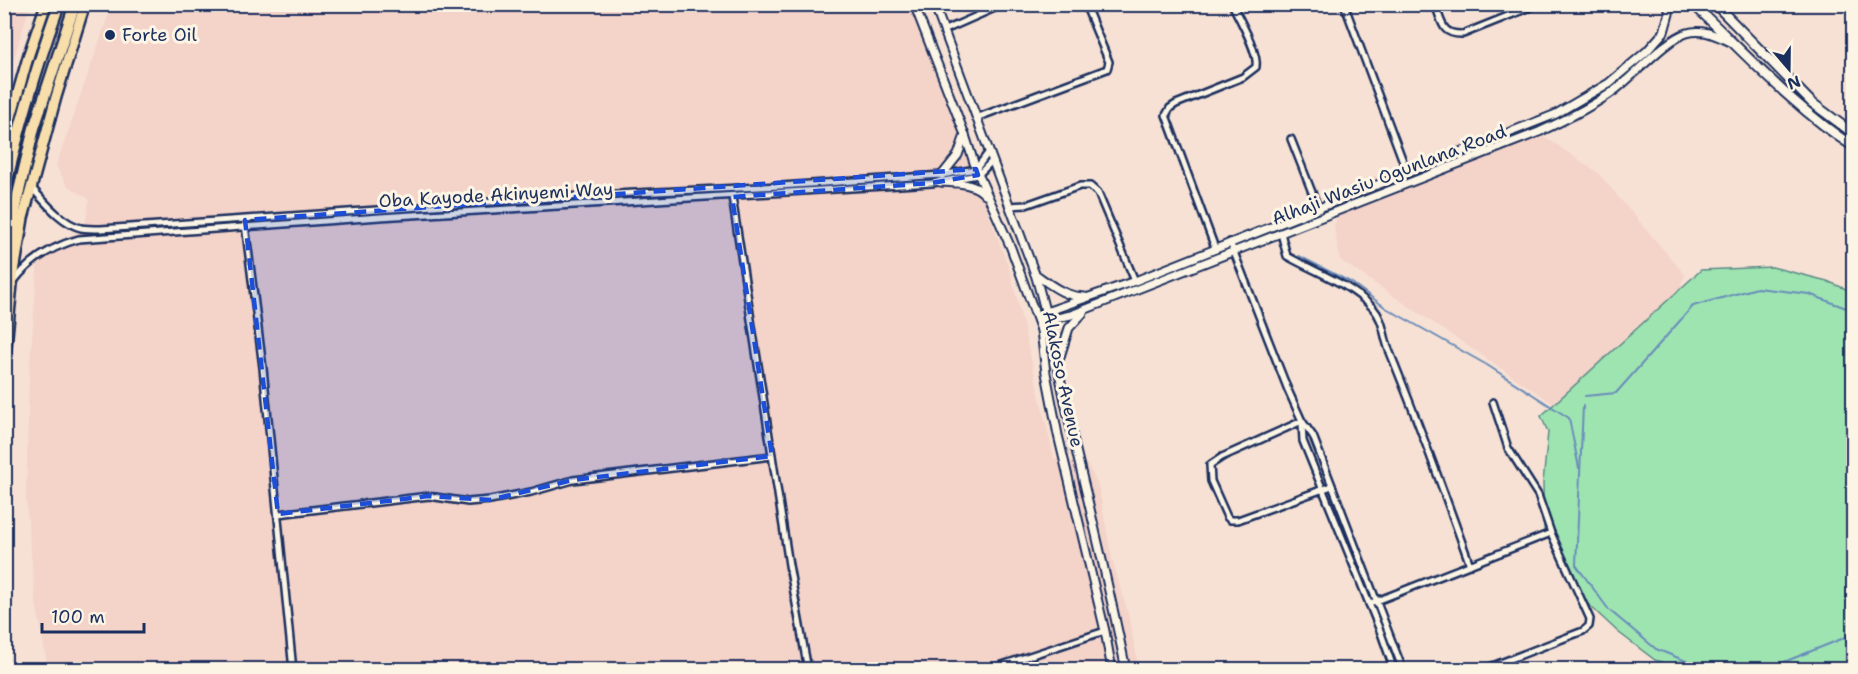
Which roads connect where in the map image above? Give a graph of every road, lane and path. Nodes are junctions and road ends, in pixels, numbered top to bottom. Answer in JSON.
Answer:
{"nodes":[{"id":1,"x":46,"y":4,"type":"edge"},
{"id":2,"x":59,"y":4,"type":"edge"},
{"id":3,"x":75,"y":4,"type":"edge"},
{"id":4,"x":85,"y":4,"type":"edge"},
{"id":5,"x":914,"y":4,"type":"edge"},
{"id":6,"x":934,"y":4,"type":"edge"},
{"id":7,"x":1004,"y":4,"type":"edge"},
{"id":8,"x":1085,"y":4,"type":"edge"},
{"id":9,"x":1232,"y":4,"type":"edge"},
{"id":10,"x":1344,"y":4,"type":"edge"},
{"id":11,"x":1435,"y":4,"type":"edge"},
{"id":12,"x":1669,"y":4,"type":"edge"},
{"id":13,"x":1693,"y":4,"type":"edge"},
{"id":14,"x":1715,"y":4,"type":"edge"},
{"id":15,"x":1535,"y":5,"type":"edge"},
{"id":16,"x":945,"y":30,"type":"junction"},
{"id":17,"x":1734,"y":43,"type":"junction"},
{"id":18,"x":976,"y":118,"type":"junction"},
{"id":19,"x":1854,"y":134,"type":"edge"},
{"id":20,"x":965,"y":135,"type":"junction"},
{"id":21,"x":1291,"y":139,"type":"dead end"},
{"id":22,"x":4,"y":141,"type":"edge"},
{"id":23,"x":1854,"y":147,"type":"edge"},
{"id":24,"x":988,"y":153,"type":"junction"},
{"id":25,"x":992,"y":161,"type":"junction"},
{"id":26,"x":977,"y":172,"type":"junction"},
{"id":27,"x":1407,"y":172,"type":"junction"},
{"id":28,"x":941,"y":178,"type":"junction"},
{"id":29,"x":31,"y":187,"type":"junction"},
{"id":30,"x":4,"y":193,"type":"edge"},
{"id":31,"x":732,"y":196,"type":"junction"},
{"id":32,"x":1009,"y":206,"type":"junction"},
{"id":33,"x":1318,"y":207,"type":"junction"},
{"id":34,"x":998,"y":216,"type":"junction"},
{"id":35,"x":1321,"y":217,"type":"junction"},
{"id":36,"x":245,"y":220,"type":"junction"},
{"id":37,"x":246,"y":227,"type":"junction"},
{"id":38,"x":1281,"y":233,"type":"junction"},
{"id":39,"x":1230,"y":242,"type":"junction"},
{"id":40,"x":1215,"y":248,"type":"junction"},
{"id":41,"x":1233,"y":252,"type":"junction"},
{"id":42,"x":1035,"y":274,"type":"junction"},
{"id":43,"x":8,"y":281,"type":"edge"},
{"id":44,"x":1135,"y":281,"type":"junction"},
{"id":45,"x":1094,"y":297,"type":"junction"},
{"id":46,"x":1092,"y":307,"type":"junction"},
{"id":47,"x":1047,"y":316,"type":"junction"},
{"id":48,"x":1038,"y":321,"type":"junction"},
{"id":49,"x":1041,"y":330,"type":"junction"},
{"id":50,"x":1058,"y":363,"type":"junction"},
{"id":51,"x":4,"y":366,"type":"edge"},
{"id":52,"x":1493,"y":402,"type":"dead end"},
{"id":53,"x":1302,"y":421,"type":"junction"},
{"id":54,"x":772,"y":456,"type":"junction"},
{"id":55,"x":1332,"y":486,"type":"junction"},
{"id":56,"x":1323,"y":490,"type":"junction"},
{"id":57,"x":278,"y":513,"type":"junction"},
{"id":58,"x":1551,"y":533,"type":"junction"},
{"id":59,"x":1470,"y":565,"type":"junction"},
{"id":60,"x":1378,"y":600,"type":"junction"},
{"id":61,"x":1369,"y":604,"type":"junction"},
{"id":62,"x":1105,"y":631,"type":"junction"},
{"id":63,"x":293,"y":669,"type":"edge"},
{"id":64,"x":808,"y":669,"type":"edge"},
{"id":65,"x":987,"y":669,"type":"edge"},
{"id":66,"x":1112,"y":669,"type":"edge"},
{"id":67,"x":1126,"y":669,"type":"edge"},
{"id":68,"x":1394,"y":669,"type":"edge"},
{"id":69,"x":1403,"y":669,"type":"edge"},
{"id":70,"x":1482,"y":669,"type":"edge"}],
"edges":[{"from":1,"to":22,"type":"main road"},
{"from":2,"to":30,"type":"highway"},
{"from":3,"to":43,"type":"highway"},
{"from":4,"to":29,"type":"main road"},
{"from":5,"to":20,"type":"street","name":"Alakoso Avenue"},
{"from":6,"to":16,"type":"street","name":"Alakoso Avenue"},
{"from":7,"to":16,"type":"street"},
{"from":8,"to":18,"type":"street"},
{"from":9,"to":40,"type":"street"},
{"from":10,"to":27,"type":"street"},
{"from":11,"to":15,"type":"street"},
{"from":12,"to":27,"type":"street","name":"Alhaji Wasiu Ogunlana Road"},
{"from":13,"to":17,"type":"main road"},
{"from":14,"to":19,"type":"main road"},
{"from":16,"to":18,"type":"street","name":"Alakoso Avenue"},
{"from":17,"to":23,"type":"main road"},
{"from":17,"to":35,"type":"street","name":"Alhaji Wasiu Ogunlana Road"},
{"from":18,"to":24,"type":"street","name":"Alakoso Avenue"},
{"from":20,"to":26,"type":"street","name":"Alakoso Avenue"},
{"from":20,"to":28,"type":"street"},
{"from":21,"to":33,"type":"street"},
{"from":24,"to":25,"type":"street","name":"Alakoso Avenue"},
{"from":24,"to":26,"type":"street"},
{"from":25,"to":26,"type":"street"},
{"from":25,"to":32,"type":"street","name":"Alakoso Avenue"},
{"from":26,"to":28,"type":"street","name":"Oba Kayode Akinyemi Way"},
{"from":26,"to":34,"type":"street","name":"Alakoso Avenue"},
{"from":27,"to":33,"type":"street","name":"Alhaji Wasiu Ogunlana Road"},
{"from":28,"to":31,"type":"street","name":"Oba Kayode Akinyemi Way"},
{"from":28,"to":34,"type":"street"},
{"from":28,"to":36,"type":"street","name":"Oba Kayode Akinyemi Way"},
{"from":29,"to":36,"type":"street","name":"Oba Kayode Akinyemi Way"},
{"from":29,"to":43,"type":"main road"},
{"from":31,"to":37,"type":"street","name":"Oba Kayode Akinyemi Way"},
{"from":31,"to":54,"type":"street"},
{"from":32,"to":42,"type":"street","name":"Alakoso Avenue"},
{"from":32,"to":44,"type":"street"},
{"from":33,"to":35,"type":"street"},
{"from":33,"to":39,"type":"street","name":"Alhaji Wasiu Ogunlana Road"},
{"from":34,"to":48,"type":"street","name":"Alakoso Avenue"},
{"from":35,"to":38,"type":"street","name":"Alhaji Wasiu Ogunlana Road"},
{"from":36,"to":37,"type":"street"},
{"from":37,"to":43,"type":"street","name":"Oba Kayode Akinyemi Way"},
{"from":37,"to":57,"type":"street"},
{"from":38,"to":41,"type":"street","name":"Alhaji Wasiu Ogunlana Road"},
{"from":38,"to":59,"type":"street"},
{"from":39,"to":40,"type":"street","name":"Alhaji Wasiu Ogunlana Road"},
{"from":39,"to":41,"type":"street"},
{"from":40,"to":44,"type":"street","name":"Alhaji Wasiu Ogunlana Road"},
{"from":41,"to":46,"type":"street","name":"Alhaji Wasiu Ogunlana Road"},
{"from":41,"to":53,"type":"street"},
{"from":42,"to":45,"type":"street"},
{"from":42,"to":47,"type":"street","name":"Alakoso Avenue"},
{"from":43,"to":51,"type":"main road"},
{"from":44,"to":45,"type":"street","name":"Alhaji Wasiu Ogunlana Road"},
{"from":45,"to":47,"type":"street","name":"Alhaji Wasiu Ogunlana Road"},
{"from":46,"to":47,"type":"street","name":"Alhaji Wasiu Ogunlana Road"},
{"from":46,"to":50,"type":"street"},
{"from":47,"to":48,"type":"street"},
{"from":47,"to":49,"type":"street"},
{"from":47,"to":50,"type":"street","name":"Alakoso Avenue"},
{"from":48,"to":49,"type":"street","name":"Alakoso Avenue"},
{"from":49,"to":62,"type":"street","name":"Alakoso Avenue"},
{"from":50,"to":67,"type":"street","name":"Alakoso Avenue"},
{"from":52,"to":58,"type":"street"},
{"from":53,"to":55,"type":"street"},
{"from":53,"to":56,"type":"street"},
{"from":53,"to":56,"type":"street"},
{"from":54,"to":57,"type":"street"},
{"from":54,"to":64,"type":"street"},
{"from":55,"to":56,"type":"street"},
{"from":55,"to":60,"type":"street"},
{"from":56,"to":61,"type":"street"},
{"from":57,"to":63,"type":"street"},
{"from":58,"to":59,"type":"street"},
{"from":58,"to":70,"type":"street"},
{"from":59,"to":60,"type":"street"},
{"from":60,"to":61,"type":"street"},
{"from":60,"to":69,"type":"street"},
{"from":61,"to":68,"type":"street"},
{"from":62,"to":65,"type":"street"},
{"from":62,"to":66,"type":"street","name":"Alakoso Avenue"}]}
